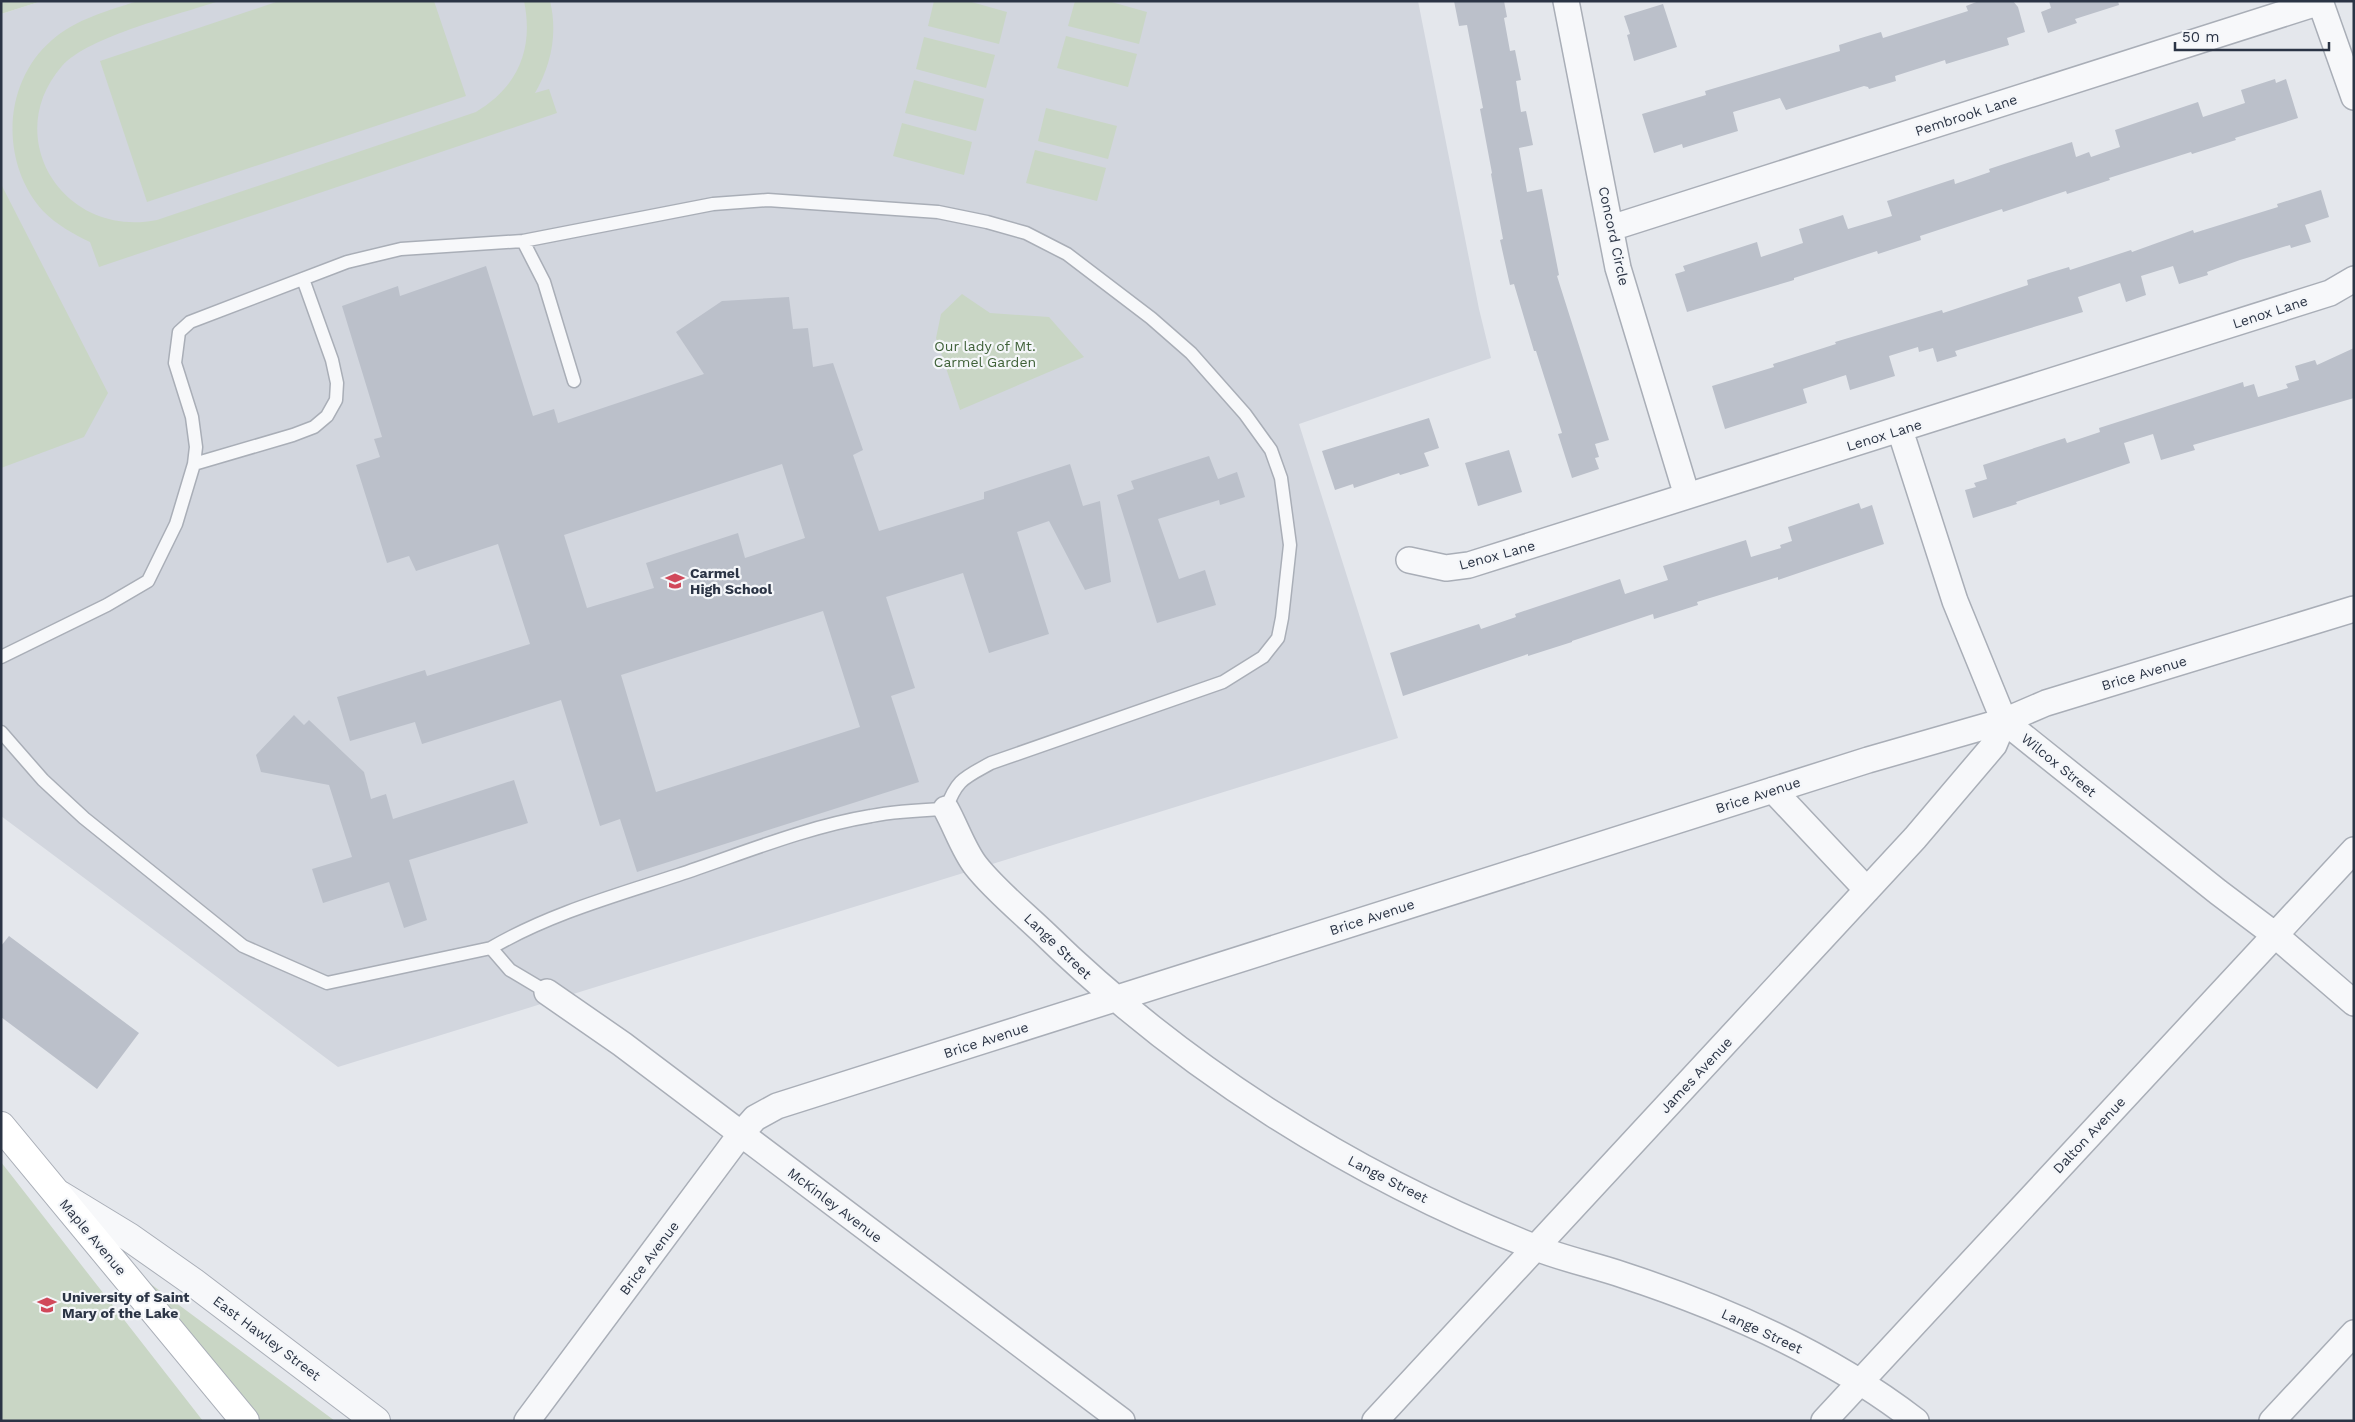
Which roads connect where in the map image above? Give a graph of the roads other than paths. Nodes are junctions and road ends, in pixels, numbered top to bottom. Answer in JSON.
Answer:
{"nodes":[{"id":1,"x":1566,"y":1,"type":"edge"},
{"id":2,"x":2320,"y":1,"type":"edge"},
{"id":3,"x":2354,"y":98,"type":"edge"},
{"id":4,"x":1611,"y":228,"type":"junction"},
{"id":5,"x":523,"y":241,"type":"junction"},
{"id":6,"x":303,"y":278,"type":"junction"},
{"id":7,"x":2354,"y":279,"type":"edge"},
{"id":8,"x":574,"y":381,"type":"dead end"},
{"id":9,"x":1900,"y":430,"type":"junction"},
{"id":10,"x":194,"y":464,"type":"junction"},
{"id":11,"x":1687,"y":496,"type":"junction"},
{"id":12,"x":1409,"y":560,"type":"dead end"},
{"id":13,"x":2354,"y":609,"type":"edge"},
{"id":14,"x":1,"y":657,"type":"edge"},
{"id":15,"x":2004,"y":720,"type":"junction"},
{"id":16,"x":1,"y":732,"type":"edge"},
{"id":17,"x":1774,"y":790,"type":"junction"},
{"id":18,"x":946,"y":809,"type":"junction"},
{"id":19,"x":2354,"y":850,"type":"edge"},
{"id":20,"x":1867,"y":890,"type":"junction"},
{"id":21,"x":2275,"y":935,"type":"junction"},
{"id":22,"x":491,"y":948,"type":"junction"},
{"id":23,"x":547,"y":992,"type":"joint"},
{"id":24,"x":1115,"y":998,"type":"junction"},
{"id":25,"x":2354,"y":1003,"type":"edge"},
{"id":26,"x":1,"y":1126,"type":"edge"},
{"id":27,"x":740,"y":1135,"type":"junction"},
{"id":28,"x":55,"y":1192,"type":"junction"},
{"id":29,"x":1537,"y":1248,"type":"junction"},
{"id":30,"x":2354,"y":1333,"type":"edge"},
{"id":31,"x":1860,"y":1381,"type":"junction"},
{"id":32,"x":245,"y":1421,"type":"edge"},
{"id":33,"x":376,"y":1421,"type":"edge"},
{"id":34,"x":527,"y":1421,"type":"edge"},
{"id":35,"x":1122,"y":1421,"type":"edge"},
{"id":36,"x":1375,"y":1421,"type":"edge"},
{"id":37,"x":1824,"y":1421,"type":"edge"},
{"id":38,"x":1916,"y":1421,"type":"edge"},
{"id":39,"x":2272,"y":1421,"type":"edge"}],
"edges":[{"from":1,"to":4,"type":"street","name":"Concord Circle"},
{"from":2,"to":3,"type":"street"},
{"from":2,"to":4,"type":"street","name":"Pembrook Lane"},
{"from":4,"to":11,"type":"street","name":"Concord Circle"},
{"from":5,"to":6,"type":"lane"},
{"from":5,"to":8,"type":"lane"},
{"from":5,"to":18,"type":"lane"},
{"from":6,"to":10,"type":"lane"},
{"from":6,"to":10,"type":"lane"},
{"from":7,"to":9,"type":"street","name":"Lenox Lane"},
{"from":9,"to":11,"type":"street","name":"Lenox Lane"},
{"from":9,"to":15,"type":"street","name":"Wilcox Street"},
{"from":10,"to":14,"type":"lane"},
{"from":11,"to":12,"type":"street","name":"Lenox Lane"},
{"from":13,"to":15,"type":"street","name":"Brice Avenue"},
{"from":15,"to":17,"type":"street","name":"Brice Avenue"},
{"from":15,"to":20,"type":"street","name":"James Avenue"},
{"from":15,"to":21,"type":"street","name":"Wilcox Street"},
{"from":16,"to":22,"type":"lane"},
{"from":17,"to":20,"type":"street"},
{"from":17,"to":24,"type":"street","name":"Brice Avenue"},
{"from":18,"to":22,"type":"lane"},
{"from":18,"to":24,"type":"street","name":"Lange Street"},
{"from":19,"to":21,"type":"street","name":"Dalton Avenue"},
{"from":20,"to":29,"type":"street","name":"James Avenue"},
{"from":21,"to":25,"type":"street","name":"Wilcox Street"},
{"from":21,"to":31,"type":"street","name":"Dalton Avenue"},
{"from":22,"to":23,"type":"lane"},
{"from":23,"to":27,"type":"street","name":"McKinley Avenue"},
{"from":24,"to":27,"type":"street","name":"Brice Avenue"},
{"from":24,"to":29,"type":"street","name":"Lange Street"},
{"from":26,"to":28,"type":"main road","name":"Maple Avenue"},
{"from":27,"to":34,"type":"street","name":"Brice Avenue"},
{"from":27,"to":35,"type":"street","name":"McKinley Avenue"},
{"from":28,"to":32,"type":"main road","name":"Maple Avenue"},
{"from":28,"to":33,"type":"street","name":"East Hawley Street"},
{"from":29,"to":31,"type":"street","name":"Lange Street"},
{"from":29,"to":36,"type":"street","name":"James Avenue"},
{"from":30,"to":39,"type":"street"},
{"from":31,"to":37,"type":"street","name":"Dalton Avenue"},
{"from":31,"to":38,"type":"street","name":"Lange Street"}]}
